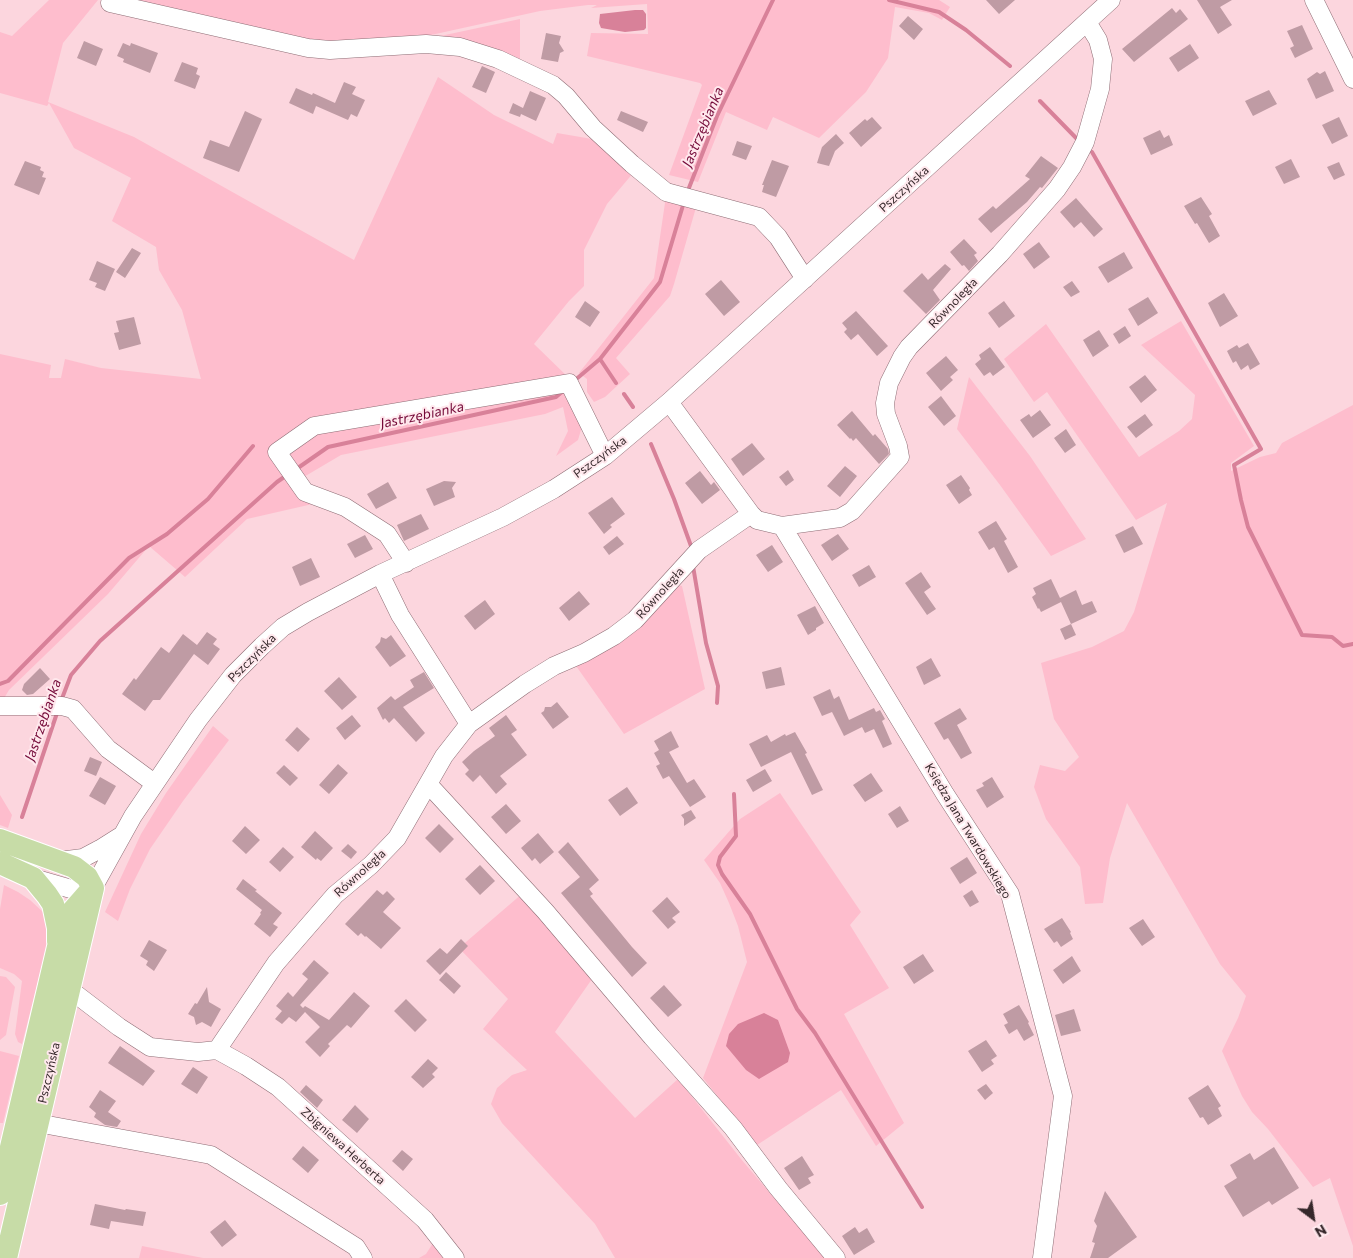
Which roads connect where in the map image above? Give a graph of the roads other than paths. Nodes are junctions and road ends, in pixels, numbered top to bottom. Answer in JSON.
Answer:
{"nodes":[{"id":1,"x":1111,"y":0,"type":"edge"},
{"id":2,"x":1314,"y":0,"type":"edge"},
{"id":3,"x":110,"y":3,"type":"dead end"},
{"id":4,"x":1087,"y":22,"type":"junction"},
{"id":5,"x":1353,"y":79,"type":"edge"},
{"id":6,"x":805,"y":279,"type":"junction"},
{"id":7,"x":669,"y":402,"type":"junction"},
{"id":8,"x":605,"y":456,"type":"junction"},
{"id":9,"x":750,"y":514,"type":"junction"},
{"id":10,"x":782,"y":526,"type":"junction"},
{"id":11,"x":406,"y":563,"type":"junction"},
{"id":12,"x":380,"y":574,"type":"junction"},
{"id":13,"x":0,"y":706,"type":"edge"},
{"id":14,"x":469,"y":724,"type":"junction"},
{"id":15,"x":154,"y":783,"type":"junction"},
{"id":16,"x":429,"y":785,"type":"junction"},
{"id":17,"x":124,"y":834,"type":"junction"},
{"id":18,"x":0,"y":840,"type":"edge"},
{"id":19,"x":56,"y":861,"type":"junction"},
{"id":20,"x":0,"y":863,"type":"edge"},
{"id":21,"x":33,"y":878,"type":"junction"},
{"id":22,"x":93,"y":888,"type":"junction"},
{"id":23,"x":58,"y":947,"type":"junction"},
{"id":24,"x":68,"y":992,"type":"junction"},
{"id":25,"x":217,"y":1050,"type":"junction"},
{"id":26,"x":37,"y":1123,"type":"junction"},
{"id":27,"x":7,"y":1130,"type":"edge"},
{"id":28,"x":0,"y":1194,"type":"edge"},
{"id":29,"x":6,"y":1258,"type":"edge"},
{"id":30,"x":362,"y":1258,"type":"edge"},
{"id":31,"x":455,"y":1258,"type":"edge"},
{"id":32,"x":836,"y":1258,"type":"edge"},
{"id":33,"x":1042,"y":1258,"type":"edge"}],
"edges":[{"from":1,"to":4,"type":"street","name":"Pszczyńska"},
{"from":2,"to":5,"type":"street"},
{"from":3,"to":6,"type":"street"},
{"from":4,"to":6,"type":"street","name":"Pszczyńska"},
{"from":4,"to":10,"type":"street","name":"Równoległa"},
{"from":6,"to":7,"type":"street","name":"Pszczyńska"},
{"from":7,"to":8,"type":"street","name":"Pszczyńska"},
{"from":7,"to":9,"type":"street"},
{"from":8,"to":11,"type":"street","name":"Pszczyńska"},
{"from":8,"to":11,"type":"street"},
{"from":9,"to":10,"type":"street","name":"Równoległa"},
{"from":9,"to":14,"type":"street","name":"Równoległa"},
{"from":10,"to":33,"type":"street","name":"Księdza Jana Twardowskiego"},
{"from":11,"to":12,"type":"street","name":"Pszczyńska"},
{"from":12,"to":14,"type":"street"},
{"from":12,"to":15,"type":"street","name":"Pszczyńska"},
{"from":13,"to":15,"type":"street"},
{"from":14,"to":16,"type":"street","name":"Równoległa"},
{"from":15,"to":17,"type":"street","name":"Pszczyńska"},
{"from":16,"to":25,"type":"street","name":"Równoległa"},
{"from":16,"to":32,"type":"street"},
{"from":17,"to":19,"type":"street"},
{"from":17,"to":22,"type":"street","name":"Pszczyńska"},
{"from":18,"to":19,"type":"main road"},
{"from":19,"to":22,"type":"main road"},
{"from":20,"to":21,"type":"main road"},
{"from":21,"to":22,"type":"street"},
{"from":21,"to":23,"type":"main road"},
{"from":22,"to":23,"type":"main road","name":"Pszczyńska"},
{"from":22,"to":24,"type":"main road","name":"Pszczyńska"},
{"from":23,"to":27,"type":"main road","name":"Pszczyńska"},
{"from":24,"to":25,"type":"street"},
{"from":24,"to":26,"type":"main road","name":"Pszczyńska"},
{"from":25,"to":31,"type":"street","name":"Zbigniewa Herberta"},
{"from":26,"to":29,"type":"main road","name":"Pszczyńska"},
{"from":26,"to":30,"type":"street"},
{"from":27,"to":28,"type":"main road","name":"Pszczyńska"}]}
